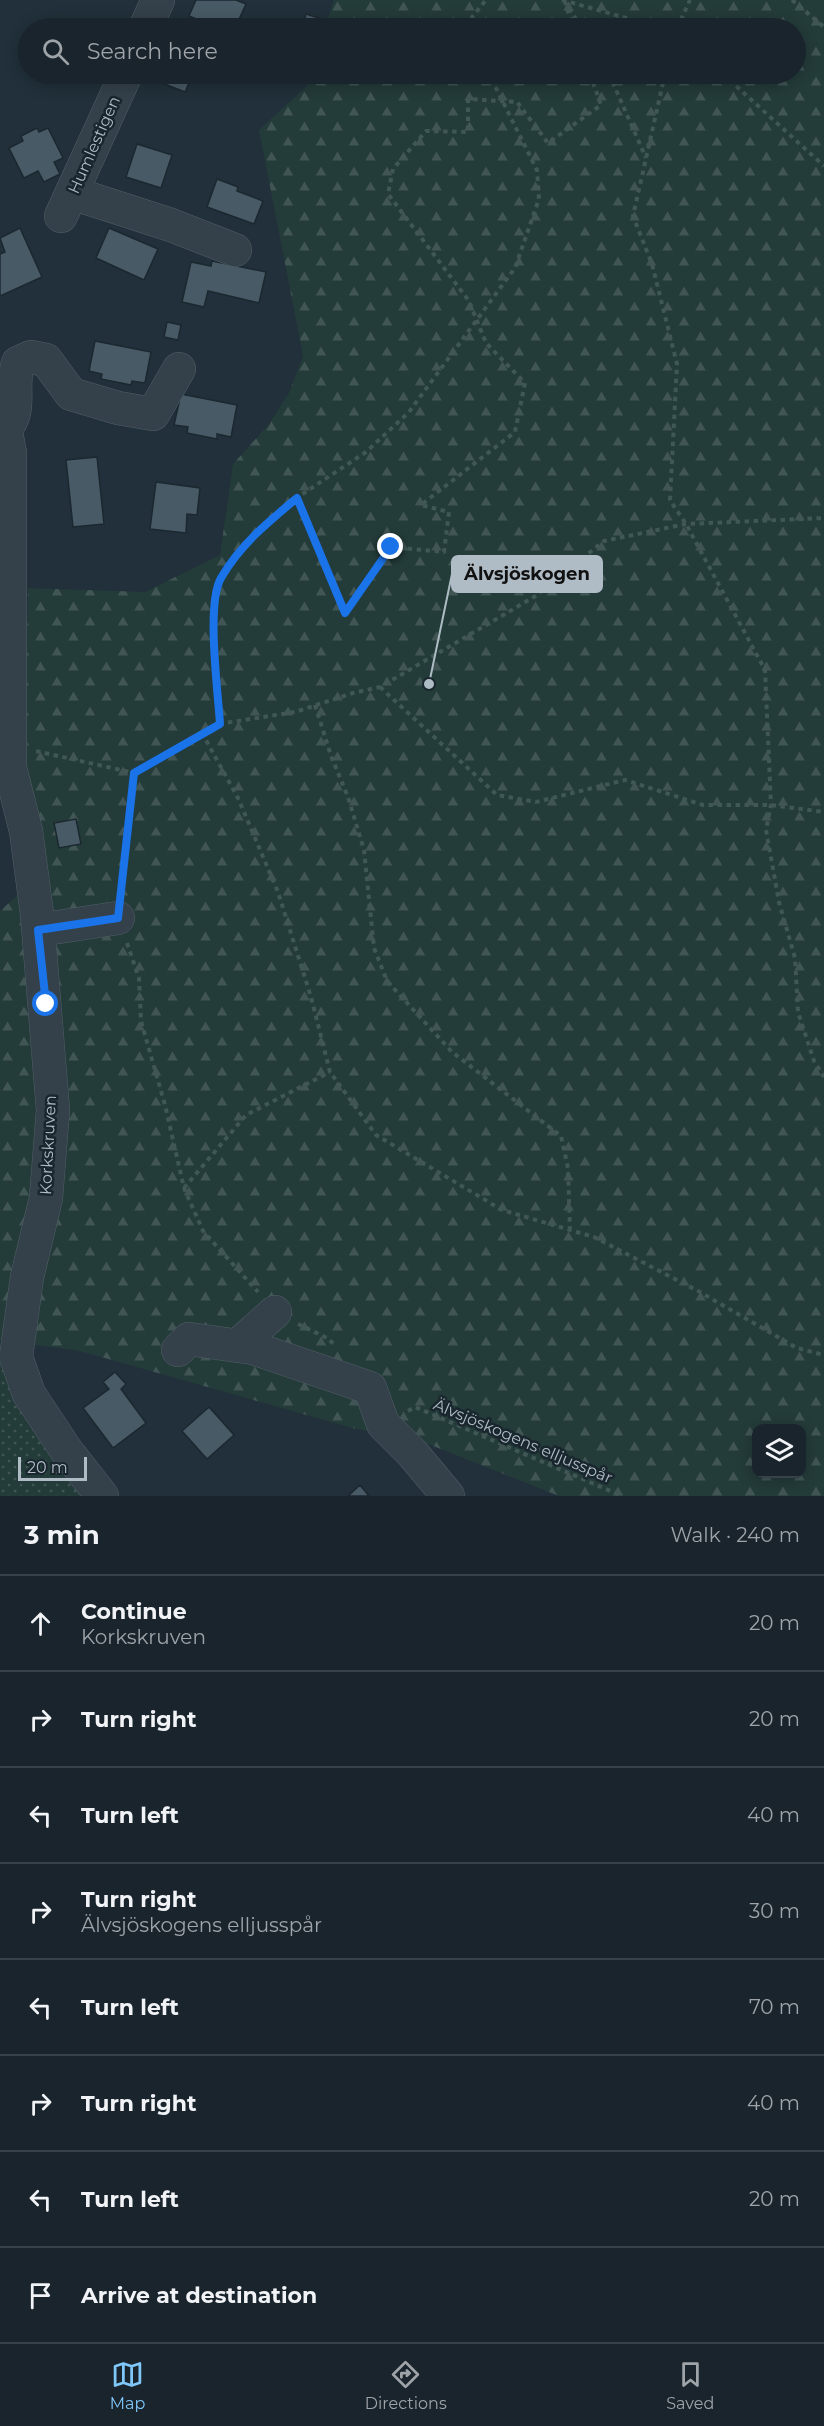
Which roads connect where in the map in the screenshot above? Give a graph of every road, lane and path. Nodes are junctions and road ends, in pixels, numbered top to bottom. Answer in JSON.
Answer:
{"nodes":[{"id":1,"x":158,"y":0,"type":"edge"},
{"id":2,"x":486,"y":0,"type":"edge"},
{"id":3,"x":564,"y":0,"type":"edge"},
{"id":4,"x":690,"y":0,"type":"edge"},
{"id":5,"x":792,"y":0,"type":"edge"},
{"id":6,"x":150,"y":18,"type":"edge"},
{"id":7,"x":472,"y":18,"type":"edge"},
{"id":8,"x":570,"y":18,"type":"edge"},
{"id":9,"x":576,"y":18,"type":"edge"},
{"id":10,"x":627,"y":18,"type":"edge"},
{"id":11,"x":682,"y":18,"type":"edge"},
{"id":12,"x":824,"y":27,"type":"edge"},
{"id":13,"x":121,"y":84,"type":"edge"},
{"id":14,"x":494,"y":84,"type":"edge"},
{"id":15,"x":594,"y":84,"type":"edge"},
{"id":16,"x":613,"y":84,"type":"edge"},
{"id":17,"x":663,"y":84,"type":"edge"},
{"id":18,"x":734,"y":84,"type":"edge"},
{"id":19,"x":502,"y":101,"type":"junction"},
{"id":20,"x":647,"y":159,"type":"junction"},
{"id":21,"x":824,"y":166,"type":"edge"},
{"id":22,"x":235,"y":250,"type":"dead end"},
{"id":23,"x":477,"y":320,"type":"junction"},
{"id":24,"x":179,"y":369,"type":"dead end"},
{"id":25,"x":3,"y":414,"type":"edge"},
{"id":26,"x":297,"y":498,"type":"junction"},
{"id":27,"x":824,"y":518,"type":"edge"},
{"id":28,"x":686,"y":524,"type":"junction"},
{"id":29,"x":380,"y":687,"type":"junction"},
{"id":30,"x":315,"y":705,"type":"junction"},
{"id":31,"x":220,"y":724,"type":"junction"},
{"id":32,"x":202,"y":733,"type":"junction"},
{"id":33,"x":5,"y":769,"type":"edge"},
{"id":34,"x":134,"y":773,"type":"junction"},
{"id":35,"x":771,"y":805,"type":"junction"},
{"id":36,"x":824,"y":812,"type":"edge"},
{"id":37,"x":118,"y":918,"type":"junction"},
{"id":38,"x":38,"y":930,"type":"junction"},
{"id":39,"x":330,"y":1072,"type":"junction"},
{"id":40,"x":824,"y":1077,"type":"edge"},
{"id":41,"x":184,"y":1188,"type":"junction"},
{"id":42,"x":570,"y":1230,"type":"junction"},
{"id":43,"x":275,"y":1312,"type":"junction"},
{"id":44,"x":238,"y":1345,"type":"junction"},
{"id":45,"x":336,"y":1347,"type":"dead end"},
{"id":46,"x":178,"y":1350,"type":"dead end"},
{"id":47,"x":824,"y":1355,"type":"edge"},
{"id":48,"x":383,"y":1424,"type":"junction"},
{"id":49,"x":102,"y":1496,"type":"edge"},
{"id":50,"x":448,"y":1496,"type":"edge"},
{"id":51,"x":622,"y":1496,"type":"edge"}],
"edges":[{"from":1,"to":6,"type":"street"},
{"from":2,"to":7,"type":"path"},
{"from":3,"to":8,"type":"path"},
{"from":3,"to":9,"type":"path"},
{"from":3,"to":10,"type":"path"},
{"from":4,"to":11,"type":"path"},
{"from":5,"to":12,"type":"path"},
{"from":13,"to":22,"type":"street","name":"Humlestigen"},
{"from":14,"to":19,"type":"path"},
{"from":15,"to":19,"type":"path"},
{"from":16,"to":20,"type":"path"},
{"from":17,"to":20,"type":"path"},
{"from":18,"to":21,"type":"path"},
{"from":19,"to":23,"type":"path"},
{"from":19,"to":23,"type":"path"},
{"from":20,"to":28,"type":"path"},
{"from":23,"to":26,"type":"path"},
{"from":23,"to":26,"type":"path"},
{"from":24,"to":25,"type":"street"},
{"from":25,"to":33,"type":"street","name":"Korkskruven"},
{"from":26,"to":31,"type":"path"},
{"from":27,"to":28,"type":"path"},
{"from":28,"to":29,"type":"path"},
{"from":28,"to":35,"type":"path"},
{"from":29,"to":30,"type":"path"},
{"from":29,"to":35,"type":"path"},
{"from":30,"to":31,"type":"path"},
{"from":30,"to":42,"type":"path"},
{"from":31,"to":32,"type":"path"},
{"from":32,"to":34,"type":"path"},
{"from":32,"to":39,"type":"path"},
{"from":33,"to":34,"type":"path"},
{"from":33,"to":38,"type":"street","name":"Korkskruven"},
{"from":34,"to":37,"type":"path"},
{"from":35,"to":36,"type":"path"},
{"from":35,"to":40,"type":"path"},
{"from":37,"to":38,"type":"street"},
{"from":37,"to":41,"type":"path"},
{"from":38,"to":49,"type":"street","name":"Korkskruven"},
{"from":39,"to":41,"type":"path"},
{"from":39,"to":42,"type":"path"},
{"from":41,"to":43,"type":"path"},
{"from":42,"to":47,"type":"path"},
{"from":43,"to":44,"type":"street"},
{"from":43,"to":45,"type":"path"},
{"from":44,"to":46,"type":"street"},
{"from":44,"to":48,"type":"street"},
{"from":48,"to":50,"type":"street"},
{"from":48,"to":51,"type":"path","name":"Älvsjöskogens elljusspår"}]}
